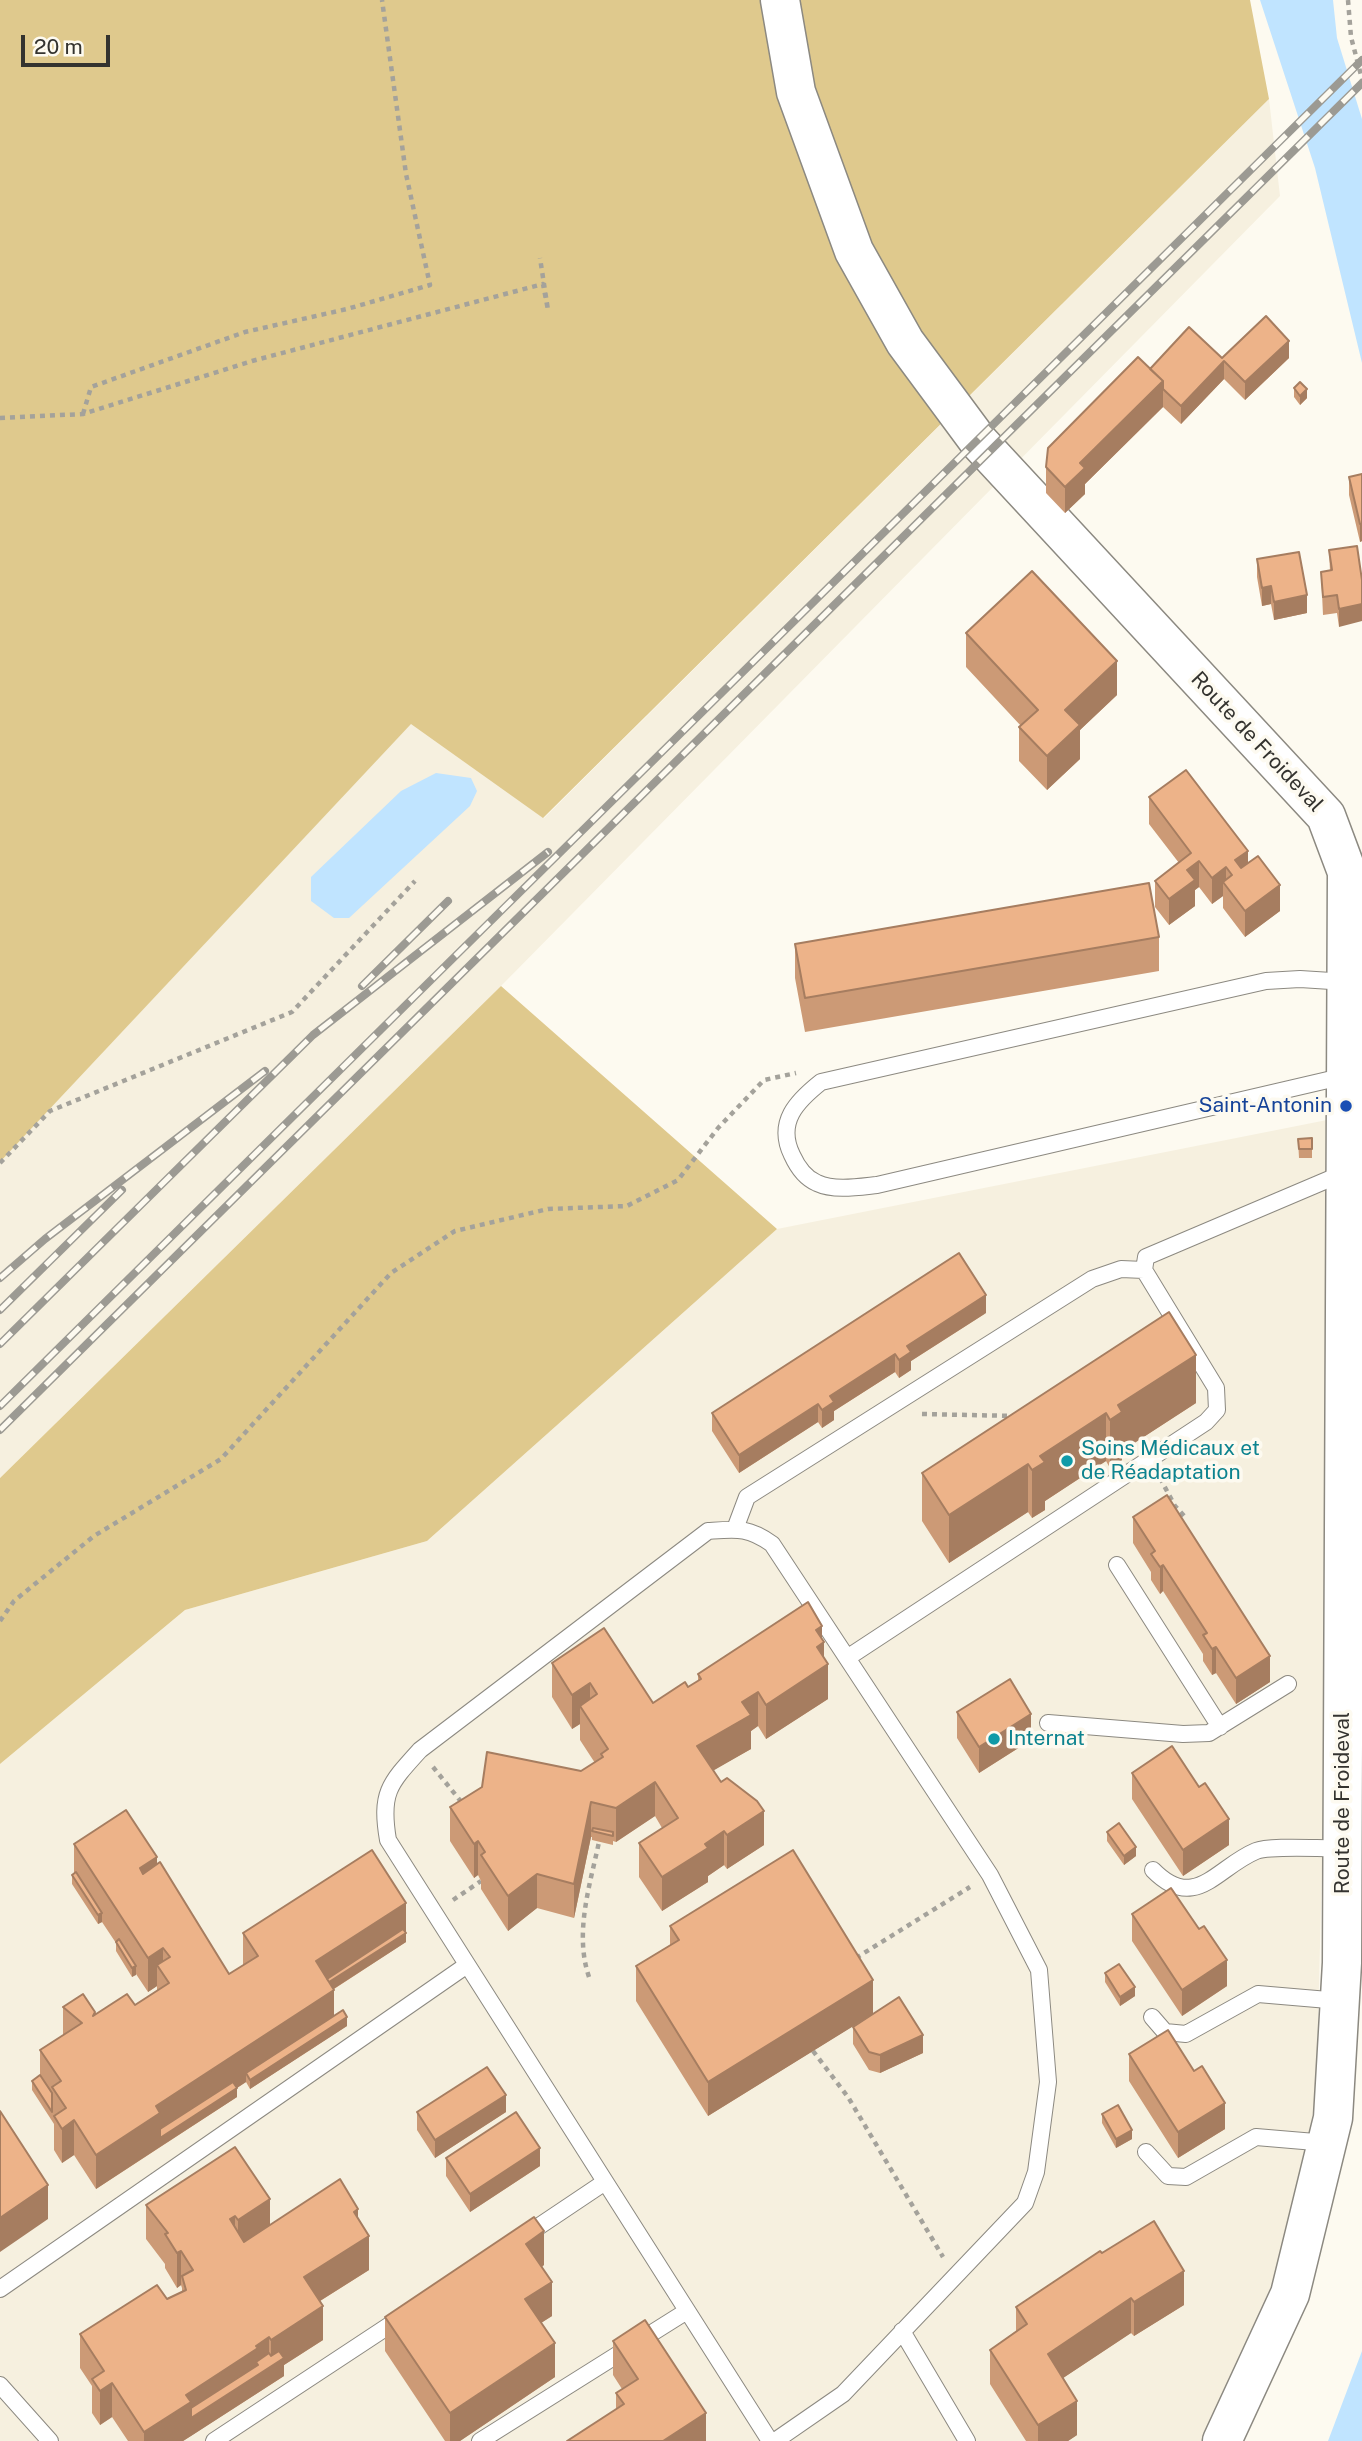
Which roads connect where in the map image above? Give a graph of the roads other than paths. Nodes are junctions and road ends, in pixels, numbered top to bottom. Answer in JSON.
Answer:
{"nodes":[{"id":1,"x":780,"y":0,"type":"edge"},
{"id":2,"x":1347,"y":982,"type":"junction"},
{"id":3,"x":1346,"y":1076,"type":"junction"},
{"id":4,"x":1346,"y":1172,"type":"junction"},
{"id":5,"x":1144,"y":1270,"type":"junction"},
{"id":6,"x":735,"y":1529,"type":"junction"},
{"id":7,"x":1117,"y":1565,"type":"dead end"},
{"id":8,"x":1353,"y":1646,"type":"edge"},
{"id":9,"x":847,"y":1658,"type":"junction"},
{"id":10,"x":1288,"y":1684,"type":"dead end"},
{"id":11,"x":1048,"y":1723,"type":"dead end"},
{"id":12,"x":1220,"y":1727,"type":"junction"},
{"id":13,"x":1343,"y":1848,"type":"junction"},
{"id":14,"x":1153,"y":1870,"type":"dead end"},
{"id":15,"x":467,"y":1965,"type":"junction"},
{"id":16,"x":1340,"y":2001,"type":"junction"},
{"id":17,"x":1152,"y":2017,"type":"dead end"},
{"id":18,"x":1328,"y":2143,"type":"junction"},
{"id":19,"x":1146,"y":2152,"type":"dead end"},
{"id":20,"x":606,"y":2182,"type":"junction"},
{"id":21,"x":513,"y":2243,"type":"edge"},
{"id":22,"x":0,"y":2289,"type":"edge"},
{"id":23,"x":421,"y":2304,"type":"edge"},
{"id":24,"x":687,"y":2311,"type":"junction"},
{"id":25,"x":902,"y":2331,"type":"junction"},
{"id":26,"x":0,"y":2385,"type":"edge"},
{"id":27,"x":50,"y":2441,"type":"edge"},
{"id":28,"x":214,"y":2441,"type":"edge"},
{"id":29,"x":480,"y":2441,"type":"edge"},
{"id":30,"x":772,"y":2441,"type":"edge"},
{"id":31,"x":967,"y":2441,"type":"edge"},
{"id":32,"x":1222,"y":2441,"type":"edge"}],
"edges":[{"from":1,"to":2,"type":"street","name":"Route de Froideval"},
{"from":2,"to":3,"type":"street","name":"Route de Froideval"},
{"from":2,"to":3,"type":"lane"},
{"from":3,"to":4,"type":"street","name":"Route de Froideval"},
{"from":4,"to":5,"type":"lane"},
{"from":4,"to":8,"type":"street","name":"Route de Froideval"},
{"from":5,"to":6,"type":"lane"},
{"from":5,"to":9,"type":"lane"},
{"from":6,"to":9,"type":"lane"},
{"from":6,"to":15,"type":"lane"},
{"from":7,"to":12,"type":"lane"},
{"from":8,"to":13,"type":"street","name":"Route de Froideval"},
{"from":9,"to":25,"type":"lane"},
{"from":10,"to":12,"type":"lane"},
{"from":11,"to":12,"type":"lane"},
{"from":13,"to":14,"type":"lane"},
{"from":13,"to":16,"type":"street","name":"Route de Froideval"},
{"from":15,"to":20,"type":"lane"},
{"from":15,"to":22,"type":"lane"},
{"from":16,"to":17,"type":"lane"},
{"from":16,"to":18,"type":"street","name":"Route de Froideval"},
{"from":18,"to":19,"type":"lane"},
{"from":18,"to":32,"type":"street","name":"Route de Froideval"},
{"from":20,"to":21,"type":"lane"},
{"from":20,"to":24,"type":"lane"},
{"from":23,"to":28,"type":"lane"},
{"from":24,"to":29,"type":"lane"},
{"from":24,"to":30,"type":"lane"},
{"from":25,"to":30,"type":"lane"},
{"from":25,"to":31,"type":"lane"},
{"from":26,"to":27,"type":"lane"}]}
